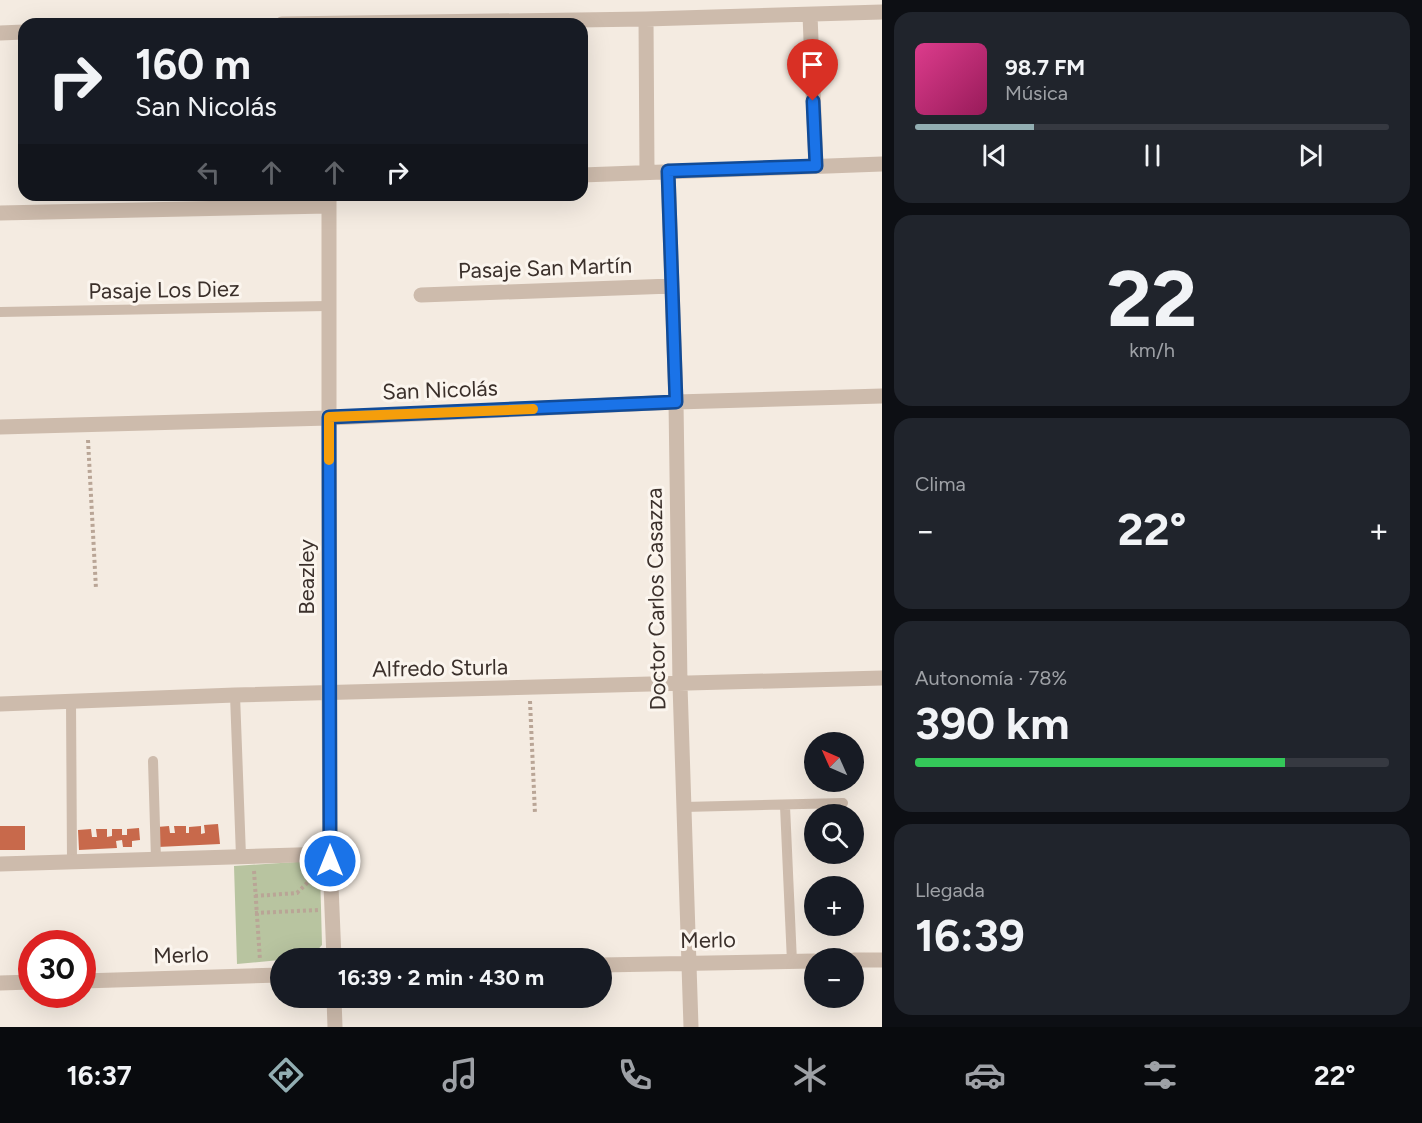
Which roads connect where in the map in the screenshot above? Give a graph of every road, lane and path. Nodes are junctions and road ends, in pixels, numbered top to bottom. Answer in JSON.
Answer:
{"nodes":[{"id":1,"x":882,"y":12,"type":"edge"},
{"id":2,"x":810,"y":15,"type":"junction"},
{"id":3,"x":646,"y":19,"type":"junction"},
{"id":4,"x":588,"y":20,"type":"edge"},
{"id":5,"x":18,"y":32,"type":"edge"},
{"id":6,"x":0,"y":33,"type":"edge"},
{"id":7,"x":882,"y":164,"type":"edge"},
{"id":8,"x":816,"y":166,"type":"junction"},
{"id":9,"x":668,"y":171,"type":"junction"},
{"id":10,"x":647,"y":172,"type":"junction"},
{"id":11,"x":588,"y":175,"type":"edge"},
{"id":12,"x":304,"y":201,"type":"edge"},
{"id":13,"x":329,"y":201,"type":"edge"},
{"id":14,"x":0,"y":213,"type":"edge"},
{"id":15,"x":672,"y":286,"type":"junction"},
{"id":16,"x":421,"y":295,"type":"dead end"},
{"id":17,"x":328,"y":306,"type":"junction"},
{"id":18,"x":0,"y":312,"type":"edge"},
{"id":19,"x":882,"y":396,"type":"edge"},
{"id":20,"x":676,"y":402,"type":"junction"},
{"id":21,"x":329,"y":417,"type":"junction"},
{"id":22,"x":87,"y":424,"type":"junction"},
{"id":23,"x":0,"y":427,"type":"edge"},
{"id":24,"x":96,"y":589,"type":"dead end"},
{"id":25,"x":882,"y":678,"type":"edge"},
{"id":26,"x":680,"y":685,"type":"junction"},
{"id":27,"x":530,"y":688,"type":"junction"},
{"id":28,"x":329,"y":693,"type":"junction"},
{"id":29,"x":235,"y":695,"type":"junction"},
{"id":30,"x":71,"y":702,"type":"junction"},
{"id":31,"x":0,"y":704,"type":"edge"},
{"id":32,"x":153,"y":761,"type":"dead end"},
{"id":33,"x":843,"y":803,"type":"dead end"},
{"id":34,"x":784,"y":806,"type":"junction"},
{"id":35,"x":684,"y":807,"type":"junction"},
{"id":36,"x":535,"y":814,"type":"dead end"},
{"id":37,"x":247,"y":856,"type":"junction"},
{"id":38,"x":330,"y":857,"type":"junction"},
{"id":39,"x":156,"y":859,"type":"junction"},
{"id":40,"x":72,"y":861,"type":"junction"},
{"id":41,"x":0,"y":864,"type":"edge"},
{"id":42,"x":255,"y":896,"type":"junction"},
{"id":43,"x":332,"y":909,"type":"junction"},
{"id":44,"x":255,"y":913,"type":"junction"},
{"id":45,"x":334,"y":948,"type":"edge"},
{"id":46,"x":864,"y":960,"type":"edge"},
{"id":47,"x":882,"y":960,"type":"edge"},
{"id":48,"x":804,"y":961,"type":"edge"},
{"id":49,"x":792,"y":962,"type":"junction"},
{"id":50,"x":689,"y":963,"type":"junction"},
{"id":51,"x":612,"y":965,"type":"edge"},
{"id":52,"x":262,"y":975,"type":"junction"},
{"id":53,"x":270,"y":975,"type":"edge"},
{"id":54,"x":96,"y":981,"type":"edge"},
{"id":55,"x":18,"y":982,"type":"edge"},
{"id":56,"x":0,"y":983,"type":"edge"},
{"id":57,"x":334,"y":1008,"type":"edge"},
{"id":58,"x":335,"y":1027,"type":"edge"},
{"id":59,"x":691,"y":1027,"type":"edge"}],
"edges":[{"from":1,"to":2,"type":"street"},
{"from":2,"to":3,"type":"street"},
{"from":2,"to":8,"type":"street"},
{"from":3,"to":4,"type":"street"},
{"from":3,"to":10,"type":"street"},
{"from":5,"to":6,"type":"street"},
{"from":7,"to":8,"type":"street"},
{"from":8,"to":9,"type":"street"},
{"from":9,"to":10,"type":"street"},
{"from":9,"to":15,"type":"street","name":"Doctor Carlos Casazza"},
{"from":10,"to":11,"type":"street"},
{"from":12,"to":14,"type":"street"},
{"from":13,"to":17,"type":"street","name":"Beazley"},
{"from":15,"to":16,"type":"street","name":"Pasaje San Martín"},
{"from":15,"to":20,"type":"street","name":"Doctor Carlos Casazza"},
{"from":17,"to":18,"type":"lane","name":"Pasaje Los Diez"},
{"from":17,"to":21,"type":"street","name":"Beazley"},
{"from":19,"to":20,"type":"street","name":"San Nicolás"},
{"from":20,"to":21,"type":"street","name":"San Nicolás"},
{"from":20,"to":26,"type":"street","name":"Doctor Carlos Casazza"},
{"from":21,"to":22,"type":"street","name":"San Nicolás"},
{"from":21,"to":28,"type":"street","name":"Beazley"},
{"from":22,"to":23,"type":"street","name":"San Nicolás"},
{"from":22,"to":24,"type":"path"},
{"from":25,"to":26,"type":"street","name":"Alfredo Sturla"},
{"from":26,"to":27,"type":"street","name":"Alfredo Sturla"},
{"from":26,"to":35,"type":"street","name":"Doctor Carlos Casazza"},
{"from":27,"to":28,"type":"street","name":"Alfredo Sturla"},
{"from":27,"to":36,"type":"path"},
{"from":28,"to":29,"type":"street","name":"Alfredo Sturla"},
{"from":28,"to":38,"type":"street","name":"Beazley"},
{"from":29,"to":30,"type":"street","name":"Alfredo Sturla"},
{"from":29,"to":37,"type":"lane"},
{"from":30,"to":31,"type":"street","name":"Alfredo Sturla"},
{"from":30,"to":40,"type":"lane"},
{"from":32,"to":39,"type":"lane"},
{"from":33,"to":34,"type":"lane"},
{"from":34,"to":35,"type":"lane"},
{"from":34,"to":49,"type":"lane"},
{"from":35,"to":50,"type":"street","name":"Doctor Carlos Casazza"},
{"from":37,"to":38,"type":"street"},
{"from":37,"to":39,"type":"street"},
{"from":37,"to":42,"type":"path"},
{"from":38,"to":42,"type":"path"},
{"from":38,"to":43,"type":"street","name":"Beazley"},
{"from":39,"to":40,"type":"street"},
{"from":40,"to":41,"type":"street"},
{"from":42,"to":44,"type":"path"},
{"from":43,"to":44,"type":"path"},
{"from":43,"to":45,"type":"street","name":"Beazley"},
{"from":44,"to":52,"type":"path"},
{"from":46,"to":47,"type":"street"},
{"from":48,"to":49,"type":"street","name":"Merlo"},
{"from":49,"to":50,"type":"street","name":"Merlo"},
{"from":50,"to":51,"type":"street","name":"Merlo"},
{"from":50,"to":59,"type":"street","name":"Doctor Carlos Casazza"},
{"from":52,"to":53,"type":"street","name":"Merlo"},
{"from":52,"to":54,"type":"street","name":"Merlo"},
{"from":55,"to":56,"type":"street"},
{"from":57,"to":58,"type":"street"}]}
